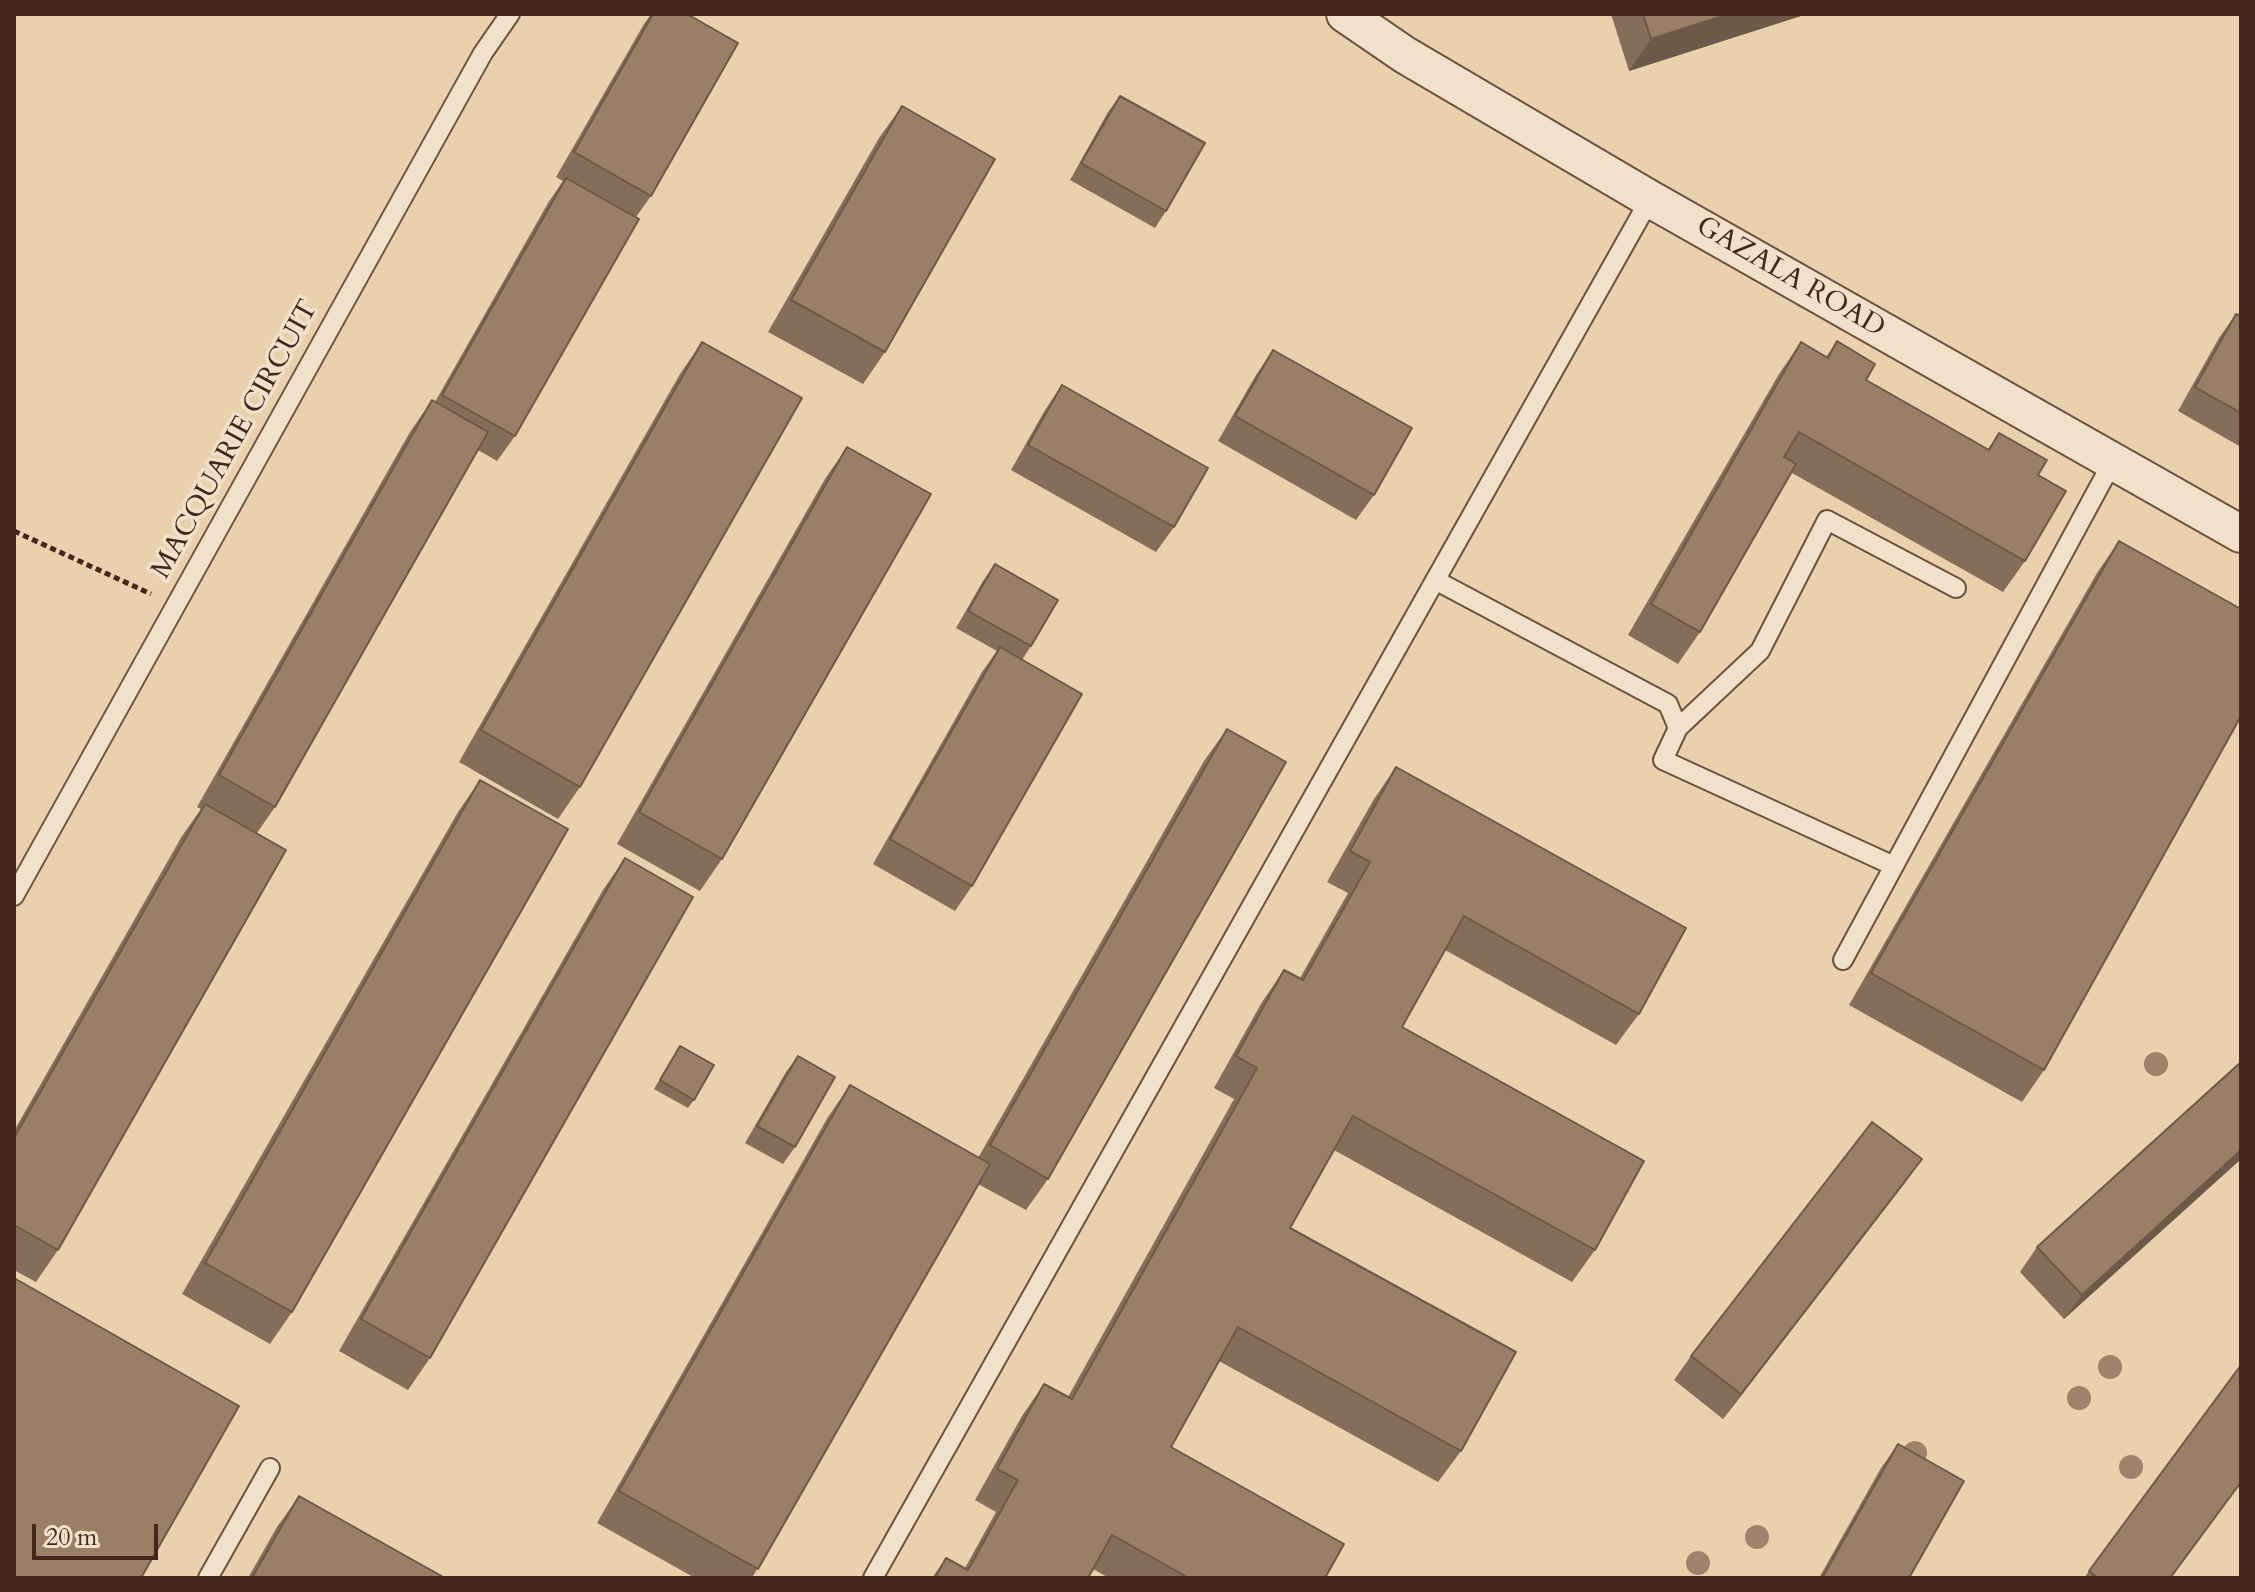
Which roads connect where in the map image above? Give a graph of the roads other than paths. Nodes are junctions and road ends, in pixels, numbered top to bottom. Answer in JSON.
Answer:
{"nodes":[{"id":1,"x":510,"y":14,"type":"edge"},
{"id":2,"x":1345,"y":14,"type":"edge"},
{"id":3,"x":1650,"y":199,"type":"junction"},
{"id":4,"x":2113,"y":461,"type":"junction"},
{"id":5,"x":2241,"y":534,"type":"edge"},
{"id":6,"x":1435,"y":580,"type":"junction"},
{"id":7,"x":1956,"y":588,"type":"dead end"},
{"id":8,"x":1678,"y":728,"type":"junction"},
{"id":9,"x":1894,"y":866,"type":"junction"},
{"id":10,"x":14,"y":896,"type":"edge"},
{"id":11,"x":1843,"y":960,"type":"dead end"},
{"id":12,"x":270,"y":1468,"type":"dead end"},
{"id":13,"x":208,"y":1578,"type":"edge"},
{"id":14,"x":873,"y":1578,"type":"edge"}],
"edges":[{"from":1,"to":10,"type":"lane","name":"MACQUARIE CIRCUIT"},
{"from":2,"to":3,"type":"street","name":"GAZALA ROAD"},
{"from":3,"to":4,"type":"street","name":"GAZALA ROAD"},
{"from":3,"to":6,"type":"lane"},
{"from":4,"to":5,"type":"street","name":"GAZALA ROAD"},
{"from":4,"to":9,"type":"lane"},
{"from":6,"to":8,"type":"lane"},
{"from":6,"to":14,"type":"lane"},
{"from":7,"to":8,"type":"lane"},
{"from":8,"to":9,"type":"lane"},
{"from":9,"to":11,"type":"lane"},
{"from":12,"to":13,"type":"lane"}]}
